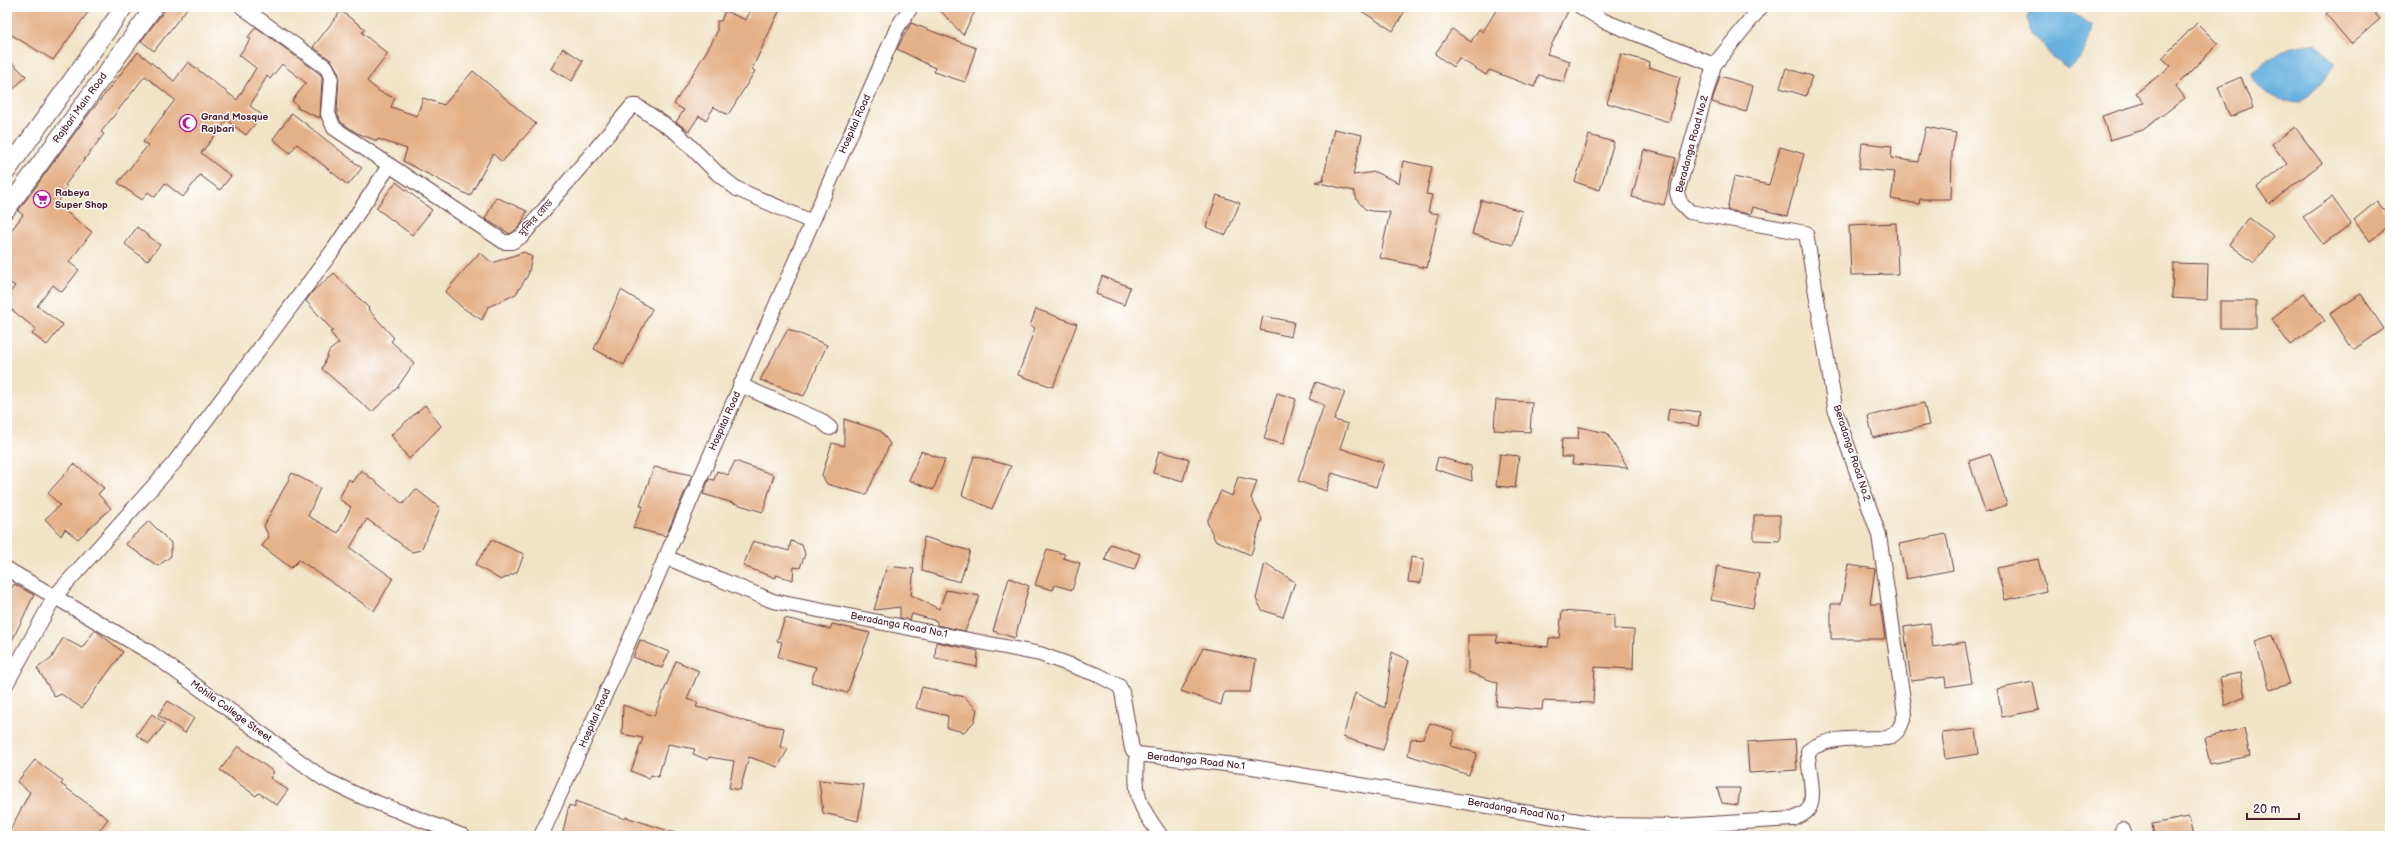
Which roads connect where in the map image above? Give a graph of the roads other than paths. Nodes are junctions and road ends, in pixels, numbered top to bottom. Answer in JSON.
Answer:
{"nodes":[{"id":1,"x":124,"y":7,"type":"edge"},
{"id":2,"x":154,"y":7,"type":"edge"},
{"id":3,"x":242,"y":7,"type":"edge"},
{"id":4,"x":911,"y":7,"type":"edge"},
{"id":5,"x":1581,"y":7,"type":"edge"},
{"id":6,"x":1761,"y":7,"type":"edge"},
{"id":7,"x":1714,"y":65,"type":"junction"},
{"id":8,"x":9,"y":165,"type":"edge"},
{"id":9,"x":389,"y":166,"type":"junction"},
{"id":10,"x":31,"y":176,"type":"junction"},
{"id":11,"x":7,"y":209,"type":"edge"},
{"id":12,"x":812,"y":222,"type":"junction"},
{"id":13,"x":740,"y":385,"type":"junction"},
{"id":14,"x":830,"y":428,"type":"dead end"},
{"id":15,"x":665,"y":557,"type":"junction"},
{"id":16,"x":7,"y":569,"type":"edge"},
{"id":17,"x":55,"y":596,"type":"junction"},
{"id":18,"x":7,"y":683,"type":"edge"},
{"id":19,"x":1137,"y":754,"type":"junction"},
{"id":20,"x":1676,"y":826,"type":"joint"},
{"id":21,"x":464,"y":836,"type":"edge"},
{"id":22,"x":541,"y":836,"type":"edge"},
{"id":23,"x":1160,"y":836,"type":"edge"}],
"edges":[{"from":1,"to":8,"type":"street"},
{"from":2,"to":10,"type":"street","name":"Rajbari Main Road"},
{"from":3,"to":9,"type":"street","name":"মুন্দির রোড"},
{"from":4,"to":12,"type":"street","name":"Hospital Road"},
{"from":5,"to":7,"type":"street"},
{"from":6,"to":7,"type":"street"},
{"from":7,"to":20,"type":"street","name":"Beradanga Road No.2"},
{"from":8,"to":10,"type":"street"},
{"from":9,"to":12,"type":"street","name":"মুন্দির রোড"},
{"from":9,"to":17,"type":"street"},
{"from":10,"to":11,"type":"street","name":"Rajbari Main Road"},
{"from":12,"to":13,"type":"street","name":"Hospital Road"},
{"from":13,"to":14,"type":"street"},
{"from":13,"to":15,"type":"street","name":"Hospital Road"},
{"from":15,"to":19,"type":"street","name":"Beradanga Road No.1"},
{"from":15,"to":22,"type":"street","name":"Hospital Road"},
{"from":16,"to":17,"type":"street","name":"Mohila College Street"},
{"from":17,"to":18,"type":"street"},
{"from":17,"to":21,"type":"street","name":"Mohila College Street"},
{"from":19,"to":20,"type":"street","name":"Beradanga Road No.1"},
{"from":19,"to":23,"type":"street"}]}
